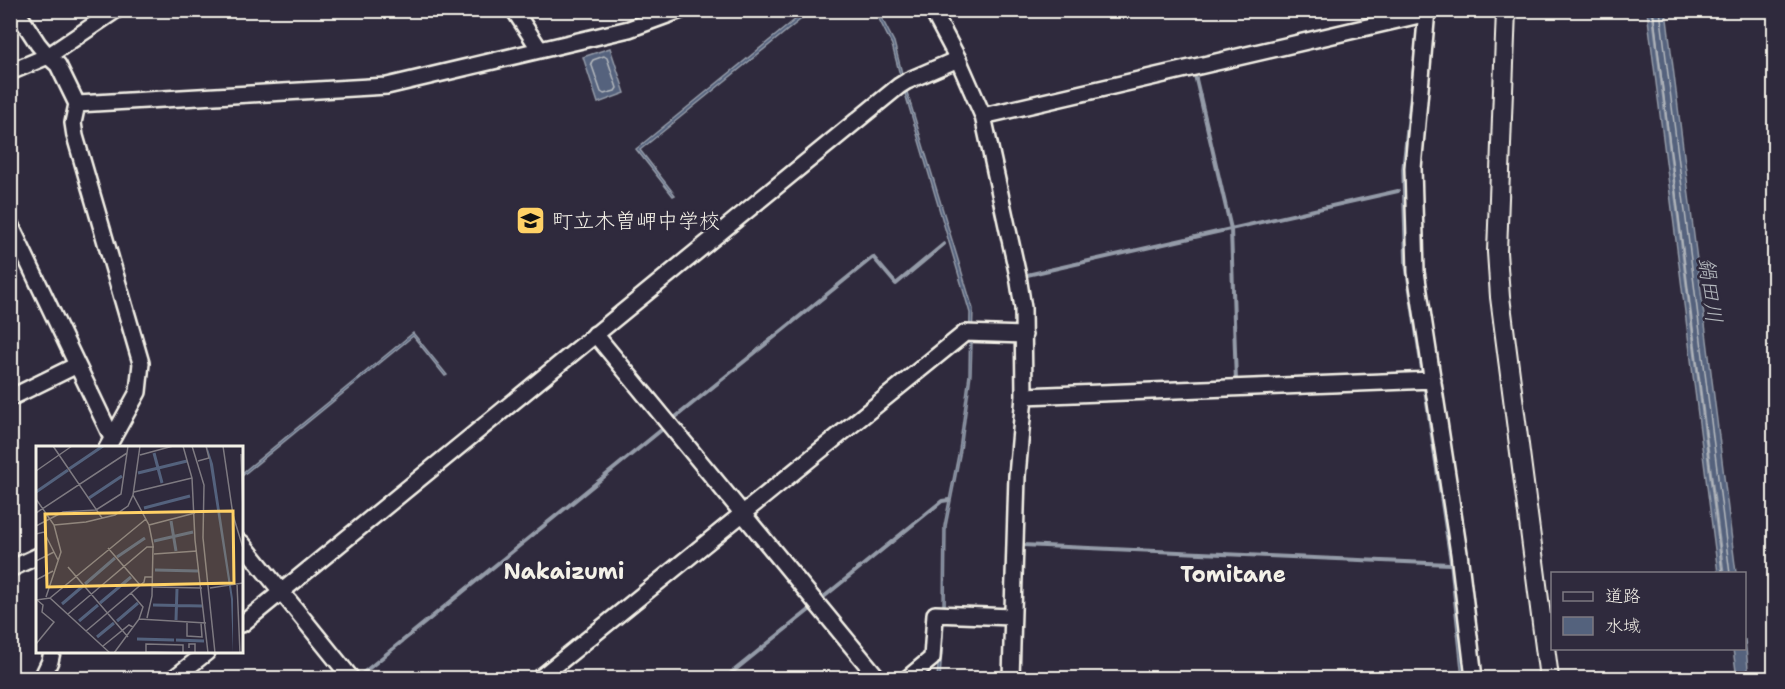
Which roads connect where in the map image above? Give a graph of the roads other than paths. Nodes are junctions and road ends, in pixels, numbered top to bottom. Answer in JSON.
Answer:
{"nodes":[{"id":1,"x":16,"y":10,"type":"edge"},
{"id":2,"x":116,"y":10,"type":"edge"},
{"id":3,"x":514,"y":10,"type":"edge"},
{"id":4,"x":681,"y":10,"type":"edge"},
{"id":5,"x":932,"y":10,"type":"edge"},
{"id":6,"x":1506,"y":10,"type":"edge"},
{"id":7,"x":1423,"y":14,"type":"edge"},
{"id":8,"x":540,"y":50,"type":"junction"},
{"id":9,"x":43,"y":51,"type":"junction"},
{"id":10,"x":958,"y":59,"type":"junction"},
{"id":11,"x":10,"y":72,"type":"edge"},
{"id":12,"x":77,"y":104,"type":"junction"},
{"id":13,"x":982,"y":116,"type":"junction"},
{"id":14,"x":10,"y":224,"type":"edge"},
{"id":15,"x":596,"y":334,"type":"junction"},
{"id":16,"x":1024,"y":335,"type":"junction"},
{"id":17,"x":73,"y":367,"type":"junction"},
{"id":18,"x":1426,"y":380,"type":"junction"},
{"id":19,"x":1024,"y":396,"type":"junction"},
{"id":20,"x":10,"y":398,"type":"edge"},
{"id":21,"x":110,"y":443,"type":"edge"},
{"id":22,"x":743,"y":514,"type":"junction"},
{"id":23,"x":243,"y":544,"type":"edge"},
{"id":24,"x":36,"y":557,"type":"edge"},
{"id":25,"x":10,"y":569,"type":"edge"},
{"id":26,"x":281,"y":591,"type":"junction"},
{"id":27,"x":1012,"y":617,"type":"junction"},
{"id":28,"x":243,"y":623,"type":"edge"},
{"id":29,"x":52,"y":653,"type":"edge"},
{"id":30,"x":205,"y":653,"type":"edge"},
{"id":31,"x":42,"y":678,"type":"edge"},
{"id":32,"x":174,"y":678,"type":"edge"},
{"id":33,"x":351,"y":678,"type":"edge"},
{"id":34,"x":540,"y":678,"type":"edge"},
{"id":35,"x":878,"y":678,"type":"edge"},
{"id":36,"x":908,"y":678,"type":"edge"},
{"id":37,"x":1011,"y":678,"type":"edge"},
{"id":38,"x":1474,"y":678,"type":"edge"},
{"id":39,"x":1549,"y":678,"type":"edge"}],
"edges":[{"from":1,"to":9,"type":"street"},
{"from":2,"to":9,"type":"street"},
{"from":3,"to":8,"type":"street"},
{"from":4,"to":8,"type":"street"},
{"from":5,"to":10,"type":"street"},
{"from":6,"to":39,"type":"street"},
{"from":7,"to":13,"type":"street"},
{"from":7,"to":18,"type":"street"},
{"from":8,"to":12,"type":"street"},
{"from":9,"to":11,"type":"street"},
{"from":9,"to":12,"type":"street"},
{"from":10,"to":13,"type":"street"},
{"from":10,"to":15,"type":"street"},
{"from":12,"to":21,"type":"street"},
{"from":13,"to":16,"type":"street"},
{"from":14,"to":17,"type":"street"},
{"from":15,"to":22,"type":"street"},
{"from":15,"to":26,"type":"street"},
{"from":16,"to":19,"type":"street"},
{"from":16,"to":22,"type":"street"},
{"from":17,"to":20,"type":"street"},
{"from":17,"to":21,"type":"street"},
{"from":18,"to":19,"type":"street"},
{"from":18,"to":38,"type":"street"},
{"from":19,"to":27,"type":"street"},
{"from":22,"to":34,"type":"street"},
{"from":22,"to":35,"type":"street"},
{"from":23,"to":26,"type":"street"},
{"from":24,"to":25,"type":"street"},
{"from":26,"to":28,"type":"street"},
{"from":26,"to":33,"type":"street"},
{"from":27,"to":36,"type":"street"},
{"from":27,"to":37,"type":"street"},
{"from":29,"to":31,"type":"street"},
{"from":30,"to":32,"type":"street"}]}
